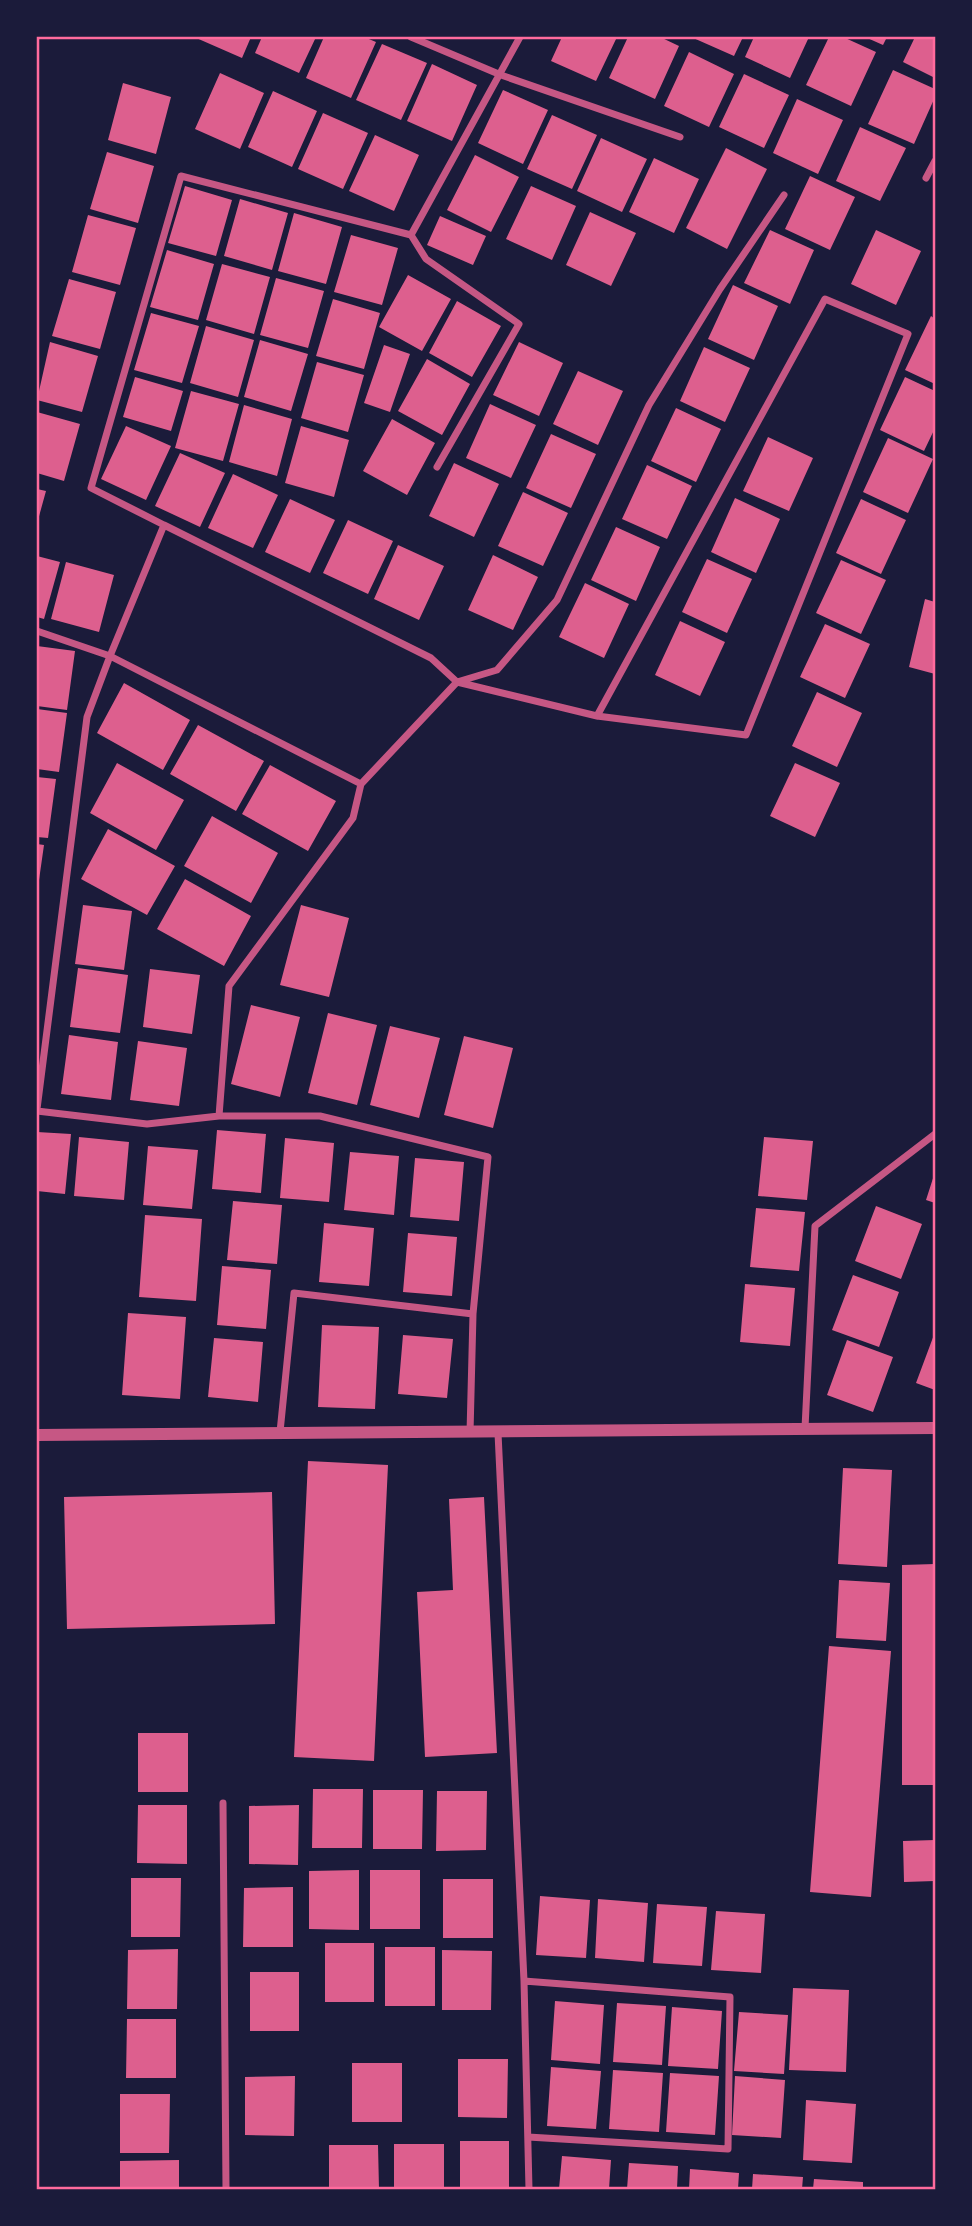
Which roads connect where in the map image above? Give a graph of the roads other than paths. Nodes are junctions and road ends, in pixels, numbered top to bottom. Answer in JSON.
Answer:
{"nodes":[{"id":1,"x":411,"y":37,"type":"edge"},
{"id":2,"x":520,"y":37,"type":"edge"},
{"id":3,"x":501,"y":75,"type":"junction"},
{"id":4,"x":680,"y":137,"type":"dead end"},
{"id":5,"x":935,"y":161,"type":"edge"},
{"id":6,"x":926,"y":178,"type":"dead end"},
{"id":7,"x":784,"y":195,"type":"dead end"},
{"id":8,"x":411,"y":235,"type":"junction"},
{"id":9,"x":437,"y":467,"type":"dead end"},
{"id":10,"x":164,"y":525,"type":"junction"},
{"id":11,"x":37,"y":631,"type":"edge"},
{"id":12,"x":110,"y":656,"type":"junction"},
{"id":13,"x":457,"y":682,"type":"junction"},
{"id":14,"x":597,"y":716,"type":"junction"},
{"id":15,"x":361,"y":784,"type":"junction"},
{"id":16,"x":37,"y":1110,"type":"edge"},
{"id":17,"x":219,"y":1116,"type":"junction"},
{"id":18,"x":935,"y":1134,"type":"edge"},
{"id":19,"x":473,"y":1314,"type":"junction"},
{"id":20,"x":805,"y":1428,"type":"junction"},
{"id":21,"x":935,"y":1428,"type":"edge"},
{"id":22,"x":280,"y":1433,"type":"junction"},
{"id":23,"x":470,"y":1433,"type":"junction"},
{"id":24,"x":498,"y":1433,"type":"junction"},
{"id":25,"x":37,"y":1435,"type":"edge"},
{"id":26,"x":223,"y":1803,"type":"dead end"},
{"id":27,"x":524,"y":1981,"type":"junction"},
{"id":28,"x":528,"y":2137,"type":"junction"},
{"id":29,"x":226,"y":2189,"type":"edge"},
{"id":30,"x":529,"y":2189,"type":"edge"}],
"edges":[{"from":1,"to":3,"type":"street"},
{"from":2,"to":3,"type":"street"},
{"from":3,"to":4,"type":"street"},
{"from":3,"to":8,"type":"street"},
{"from":5,"to":6,"type":"street"},
{"from":7,"to":13,"type":"street"},
{"from":8,"to":9,"type":"street"},
{"from":8,"to":10,"type":"street"},
{"from":10,"to":12,"type":"street"},
{"from":10,"to":13,"type":"street"},
{"from":11,"to":12,"type":"street"},
{"from":12,"to":15,"type":"street"},
{"from":12,"to":16,"type":"street"},
{"from":13,"to":14,"type":"street"},
{"from":13,"to":15,"type":"street"},
{"from":14,"to":14,"type":"street"},
{"from":15,"to":17,"type":"street"},
{"from":16,"to":17,"type":"street"},
{"from":17,"to":19,"type":"street"},
{"from":18,"to":20,"type":"street"},
{"from":19,"to":22,"type":"street"},
{"from":19,"to":23,"type":"street"},
{"from":20,"to":21,"type":"street"},
{"from":20,"to":24,"type":"street"},
{"from":22,"to":23,"type":"street"},
{"from":22,"to":25,"type":"street"},
{"from":23,"to":24,"type":"street"},
{"from":24,"to":27,"type":"street"},
{"from":26,"to":29,"type":"street"},
{"from":27,"to":28,"type":"street"},
{"from":27,"to":28,"type":"street"},
{"from":28,"to":30,"type":"street"}]}
